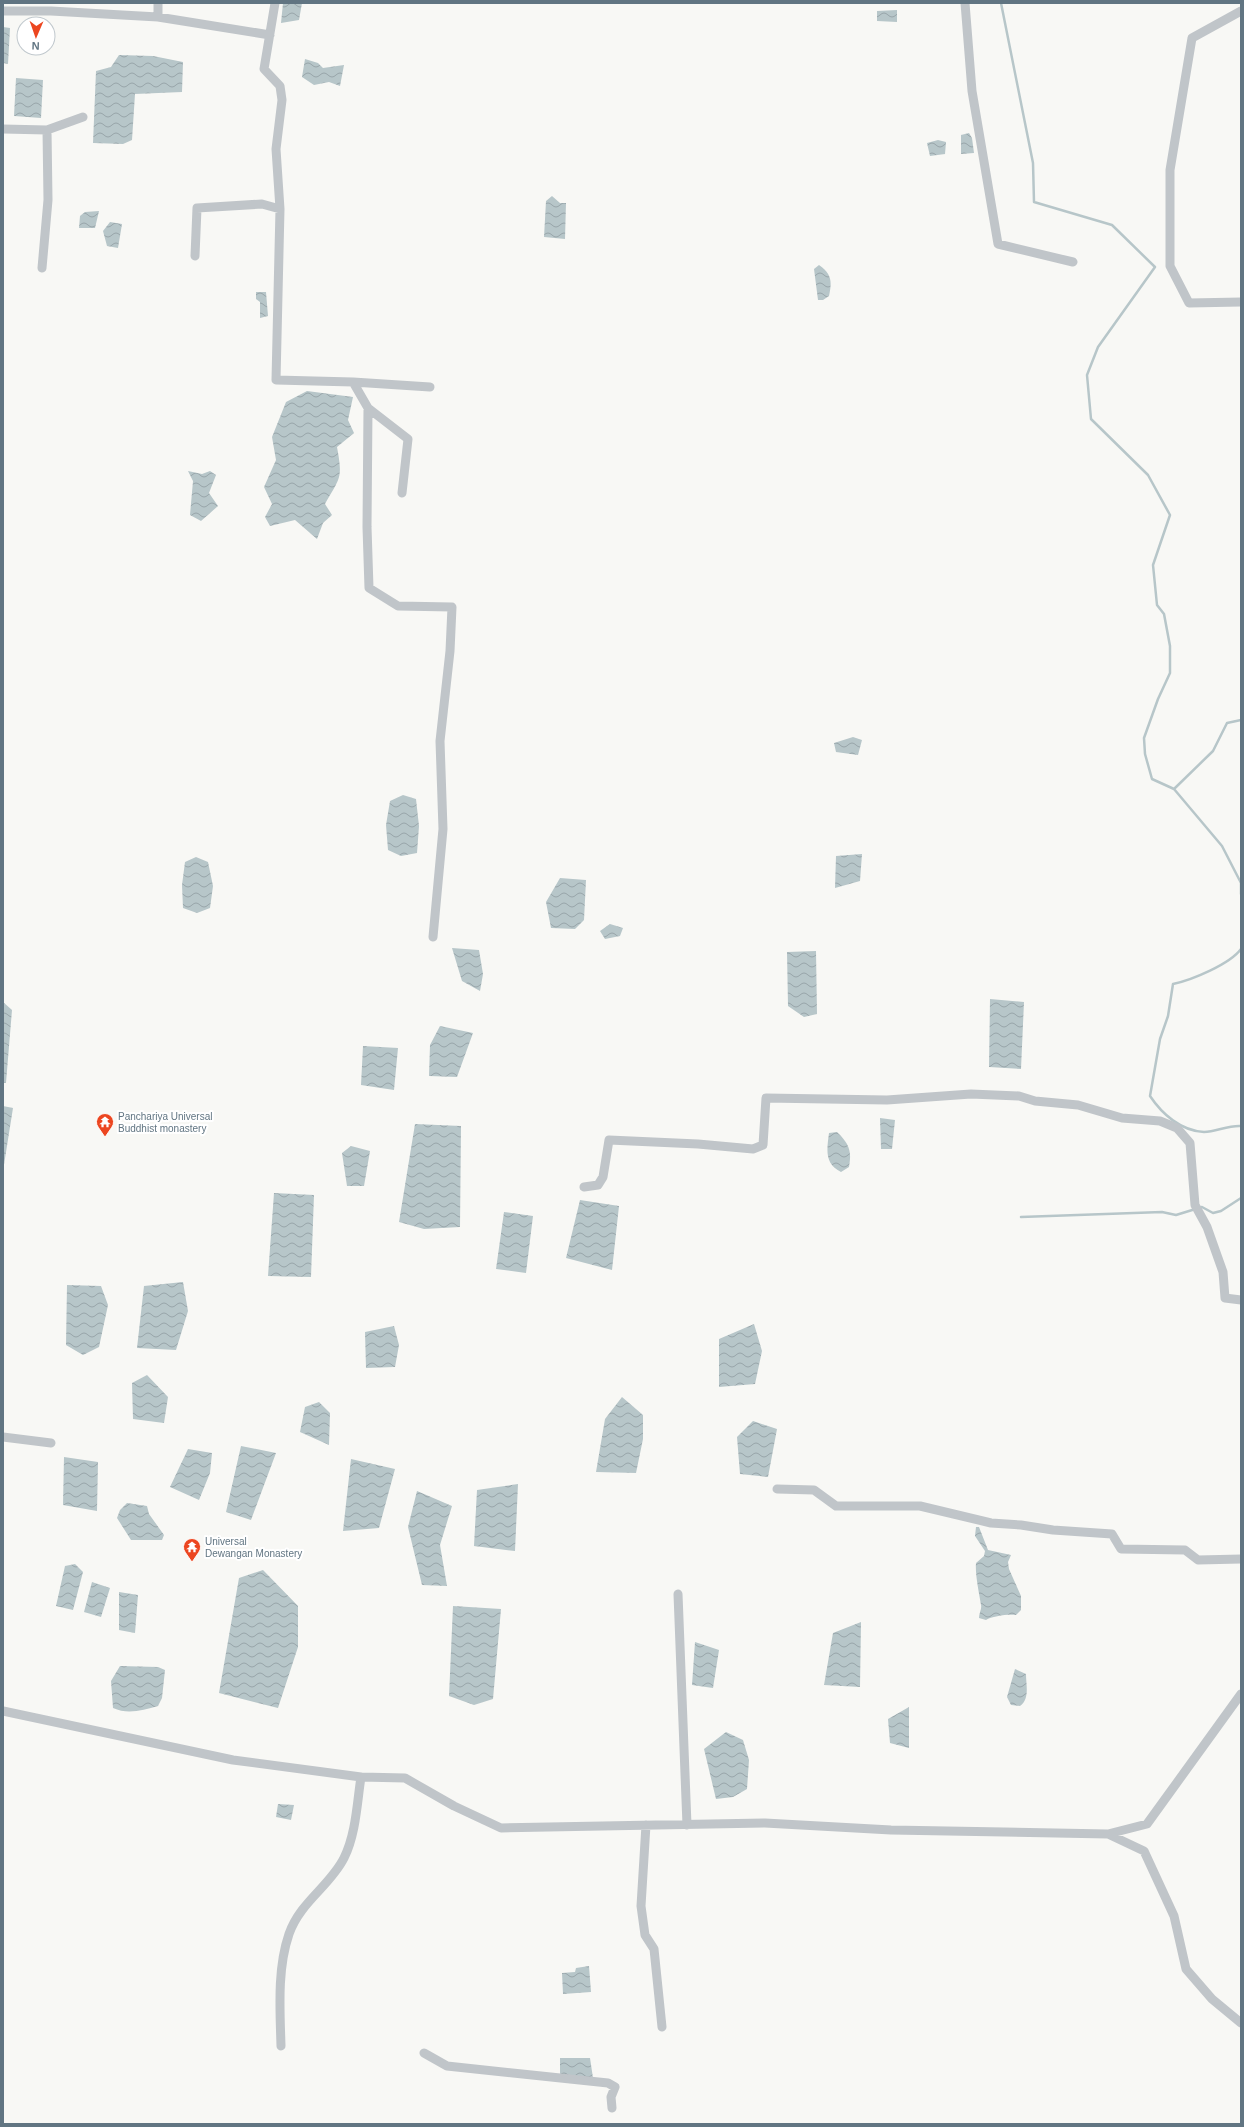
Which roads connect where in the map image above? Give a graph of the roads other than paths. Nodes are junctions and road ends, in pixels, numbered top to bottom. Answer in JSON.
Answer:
{"nodes":[{"id":1,"x":158,"y":3,"type":"edge"},
{"id":2,"x":275,"y":3,"type":"edge"},
{"id":3,"x":965,"y":3,"type":"edge"},
{"id":4,"x":1241,"y":11,"type":"edge"},
{"id":5,"x":3,"y":12,"type":"edge"},
{"id":6,"x":158,"y":17,"type":"junction"},
{"id":7,"x":270,"y":35,"type":"junction"},
{"id":8,"x":83,"y":117,"type":"dead end"},
{"id":9,"x":3,"y":129,"type":"edge"},
{"id":10,"x":47,"y":130,"type":"junction"},
{"id":11,"x":280,"y":209,"type":"junction"},
{"id":12,"x":195,"y":256,"type":"dead end"},
{"id":13,"x":1072,"y":262,"type":"dead end"},
{"id":14,"x":42,"y":268,"type":"dead end"},
{"id":15,"x":1241,"y":302,"type":"edge"},
{"id":16,"x":354,"y":382,"type":"junction"},
{"id":17,"x":430,"y":387,"type":"dead end"},
{"id":18,"x":368,"y":408,"type":"junction"},
{"id":19,"x":402,"y":493,"type":"dead end"},
{"id":20,"x":433,"y":937,"type":"dead end"},
{"id":21,"x":584,"y":1187,"type":"dead end"},
{"id":22,"x":1241,"y":1300,"type":"edge"},
{"id":23,"x":3,"y":1437,"type":"edge"},
{"id":24,"x":51,"y":1443,"type":"dead end"},
{"id":25,"x":777,"y":1489,"type":"dead end"},
{"id":26,"x":1241,"y":1560,"type":"edge"},
{"id":27,"x":678,"y":1594,"type":"dead end"},
{"id":28,"x":1241,"y":1694,"type":"edge"},
{"id":29,"x":3,"y":1710,"type":"edge"},
{"id":30,"x":361,"y":1777,"type":"junction"},
{"id":31,"x":687,"y":1825,"type":"junction"},
{"id":32,"x":646,"y":1826,"type":"junction"},
{"id":33,"x":1108,"y":1834,"type":"junction"},
{"id":34,"x":1241,"y":2023,"type":"edge"},
{"id":35,"x":662,"y":2026,"type":"dead end"},
{"id":36,"x":281,"y":2046,"type":"dead end"},
{"id":37,"x":424,"y":2053,"type":"dead end"},
{"id":38,"x":612,"y":2108,"type":"dead end"}],
"edges":[{"from":1,"to":6,"type":"street"},
{"from":2,"to":7,"type":"street"},
{"from":3,"to":13,"type":"street"},
{"from":4,"to":15,"type":"street"},
{"from":5,"to":6,"type":"street"},
{"from":6,"to":7,"type":"street"},
{"from":7,"to":11,"type":"street"},
{"from":8,"to":10,"type":"street"},
{"from":9,"to":10,"type":"street"},
{"from":10,"to":14,"type":"street"},
{"from":11,"to":12,"type":"street"},
{"from":11,"to":16,"type":"street"},
{"from":16,"to":17,"type":"street"},
{"from":16,"to":18,"type":"street"},
{"from":18,"to":19,"type":"street"},
{"from":18,"to":20,"type":"street"},
{"from":21,"to":22,"type":"street"},
{"from":23,"to":24,"type":"street"},
{"from":25,"to":26,"type":"street"},
{"from":27,"to":31,"type":"street"},
{"from":28,"to":33,"type":"street"},
{"from":29,"to":30,"type":"street"},
{"from":30,"to":32,"type":"street"},
{"from":30,"to":36,"type":"street"},
{"from":31,"to":32,"type":"street"},
{"from":31,"to":33,"type":"street"},
{"from":32,"to":35,"type":"street"},
{"from":33,"to":34,"type":"street"},
{"from":37,"to":38,"type":"street"}]}
